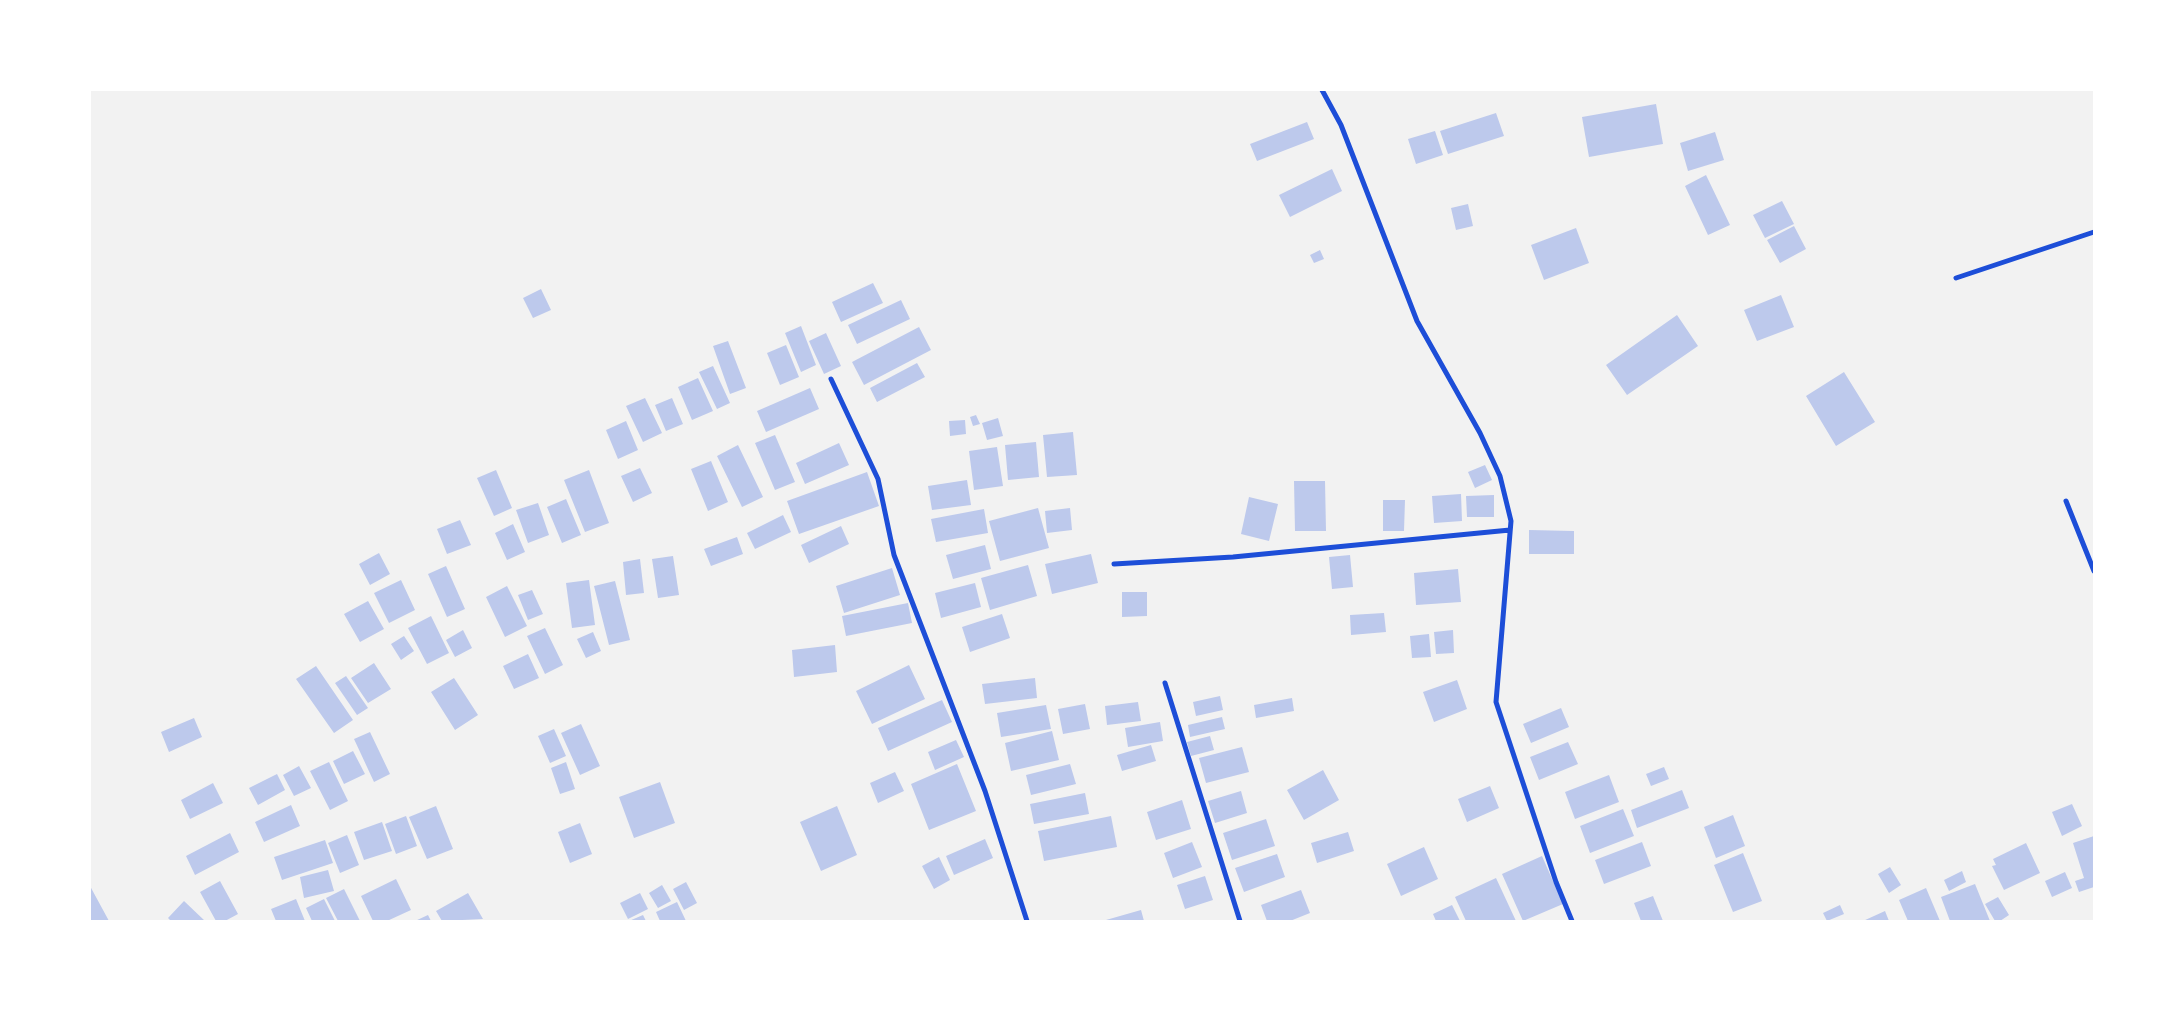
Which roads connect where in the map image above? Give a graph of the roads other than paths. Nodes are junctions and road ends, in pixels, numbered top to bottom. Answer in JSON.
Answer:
{"nodes":[{"id":1,"x":1322,"y":90,"type":"edge"},
{"id":2,"x":2094,"y":232,"type":"edge"},
{"id":3,"x":1956,"y":278,"type":"dead end"},
{"id":4,"x":832,"y":378,"type":"dead end"},
{"id":5,"x":2066,"y":501,"type":"dead end"},
{"id":6,"x":1510,"y":530,"type":"junction"},
{"id":7,"x":1114,"y":564,"type":"dead end"},
{"id":8,"x":2094,"y":571,"type":"edge"},
{"id":9,"x":1165,"y":683,"type":"dead end"},
{"id":10,"x":1027,"y":921,"type":"edge"},
{"id":11,"x":1240,"y":921,"type":"edge"},
{"id":12,"x":1572,"y":921,"type":"edge"}],
"edges":[{"from":1,"to":6,"type":"street"},
{"from":2,"to":3,"type":"street"},
{"from":4,"to":10,"type":"street"},
{"from":5,"to":8,"type":"street"},
{"from":6,"to":7,"type":"street"},
{"from":6,"to":12,"type":"street"},
{"from":9,"to":11,"type":"street"}]}
